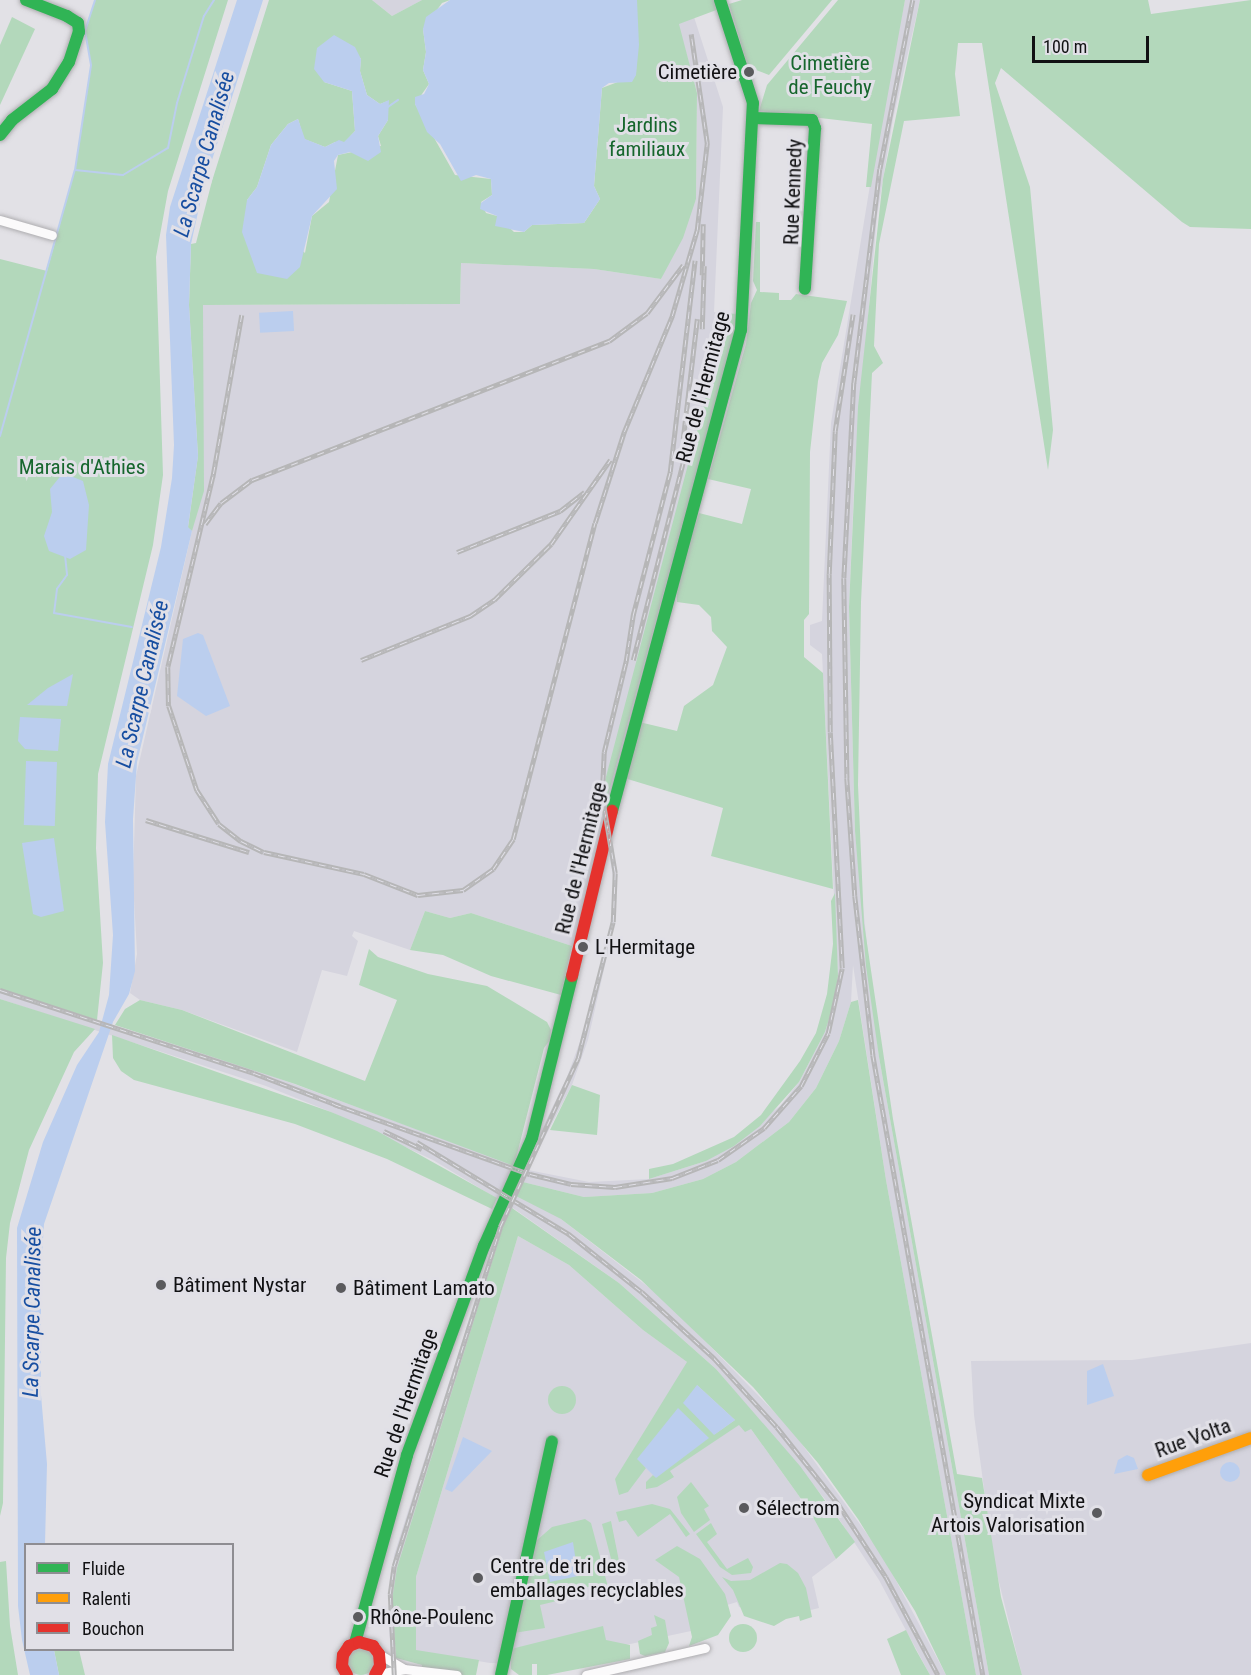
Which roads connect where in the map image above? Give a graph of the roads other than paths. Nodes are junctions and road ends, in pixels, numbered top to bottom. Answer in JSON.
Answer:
{"nodes":[{"id":1,"x":26,"y":0,"type":"edge"},
{"id":2,"x":720,"y":0,"type":"edge"},
{"id":3,"x":753,"y":118,"type":"junction"},
{"id":4,"x":0,"y":135,"type":"edge"},
{"id":5,"x":0,"y":220,"type":"edge"},
{"id":6,"x":52,"y":235,"type":"dead end"},
{"id":7,"x":805,"y":289,"type":"dead end"},
{"id":8,"x":1251,"y":1438,"type":"edge"},
{"id":9,"x":552,"y":1442,"type":"dead end"},
{"id":10,"x":1148,"y":1475,"type":"dead end"},
{"id":11,"x":364,"y":1618,"type":"junction"},
{"id":12,"x":355,"y":1643,"type":"junction"},
{"id":13,"x":705,"y":1648,"type":"dead end"},
{"id":14,"x":376,"y":1650,"type":"junction"},
{"id":15,"x":404,"y":1669,"type":"junction"},
{"id":16,"x":376,"y":1674,"type":"edge"},
{"id":17,"x":347,"y":1675,"type":"edge"},
{"id":18,"x":457,"y":1675,"type":"edge"},
{"id":19,"x":501,"y":1675,"type":"edge"},
{"id":20,"x":586,"y":1675,"type":"edge"}],
"edges":[{"from":1,"to":4,"type":"street"},
{"from":2,"to":3,"type":"street","name":"Rue de l'Hermitage"},
{"from":3,"to":7,"type":"street","name":"Rue Kennedy"},
{"from":3,"to":11,"type":"street","name":"Rue de l'Hermitage"},
{"from":5,"to":6,"type":"street"},
{"from":8,"to":10,"type":"street","name":"Rue Volta"},
{"from":9,"to":19,"type":"street"},
{"from":11,"to":12,"type":"street","name":"Rue de l'Hermitage"},
{"from":11,"to":14,"type":"street","name":"Rue de l'Hermitage"},
{"from":12,"to":14,"type":"street"},
{"from":12,"to":17,"type":"street","name":"Rue de l'Hermitage"},
{"from":13,"to":20,"type":"street"},
{"from":14,"to":15,"type":"street"},
{"from":14,"to":16,"type":"street"},
{"from":15,"to":16,"type":"street"},
{"from":15,"to":18,"type":"street"}]}
